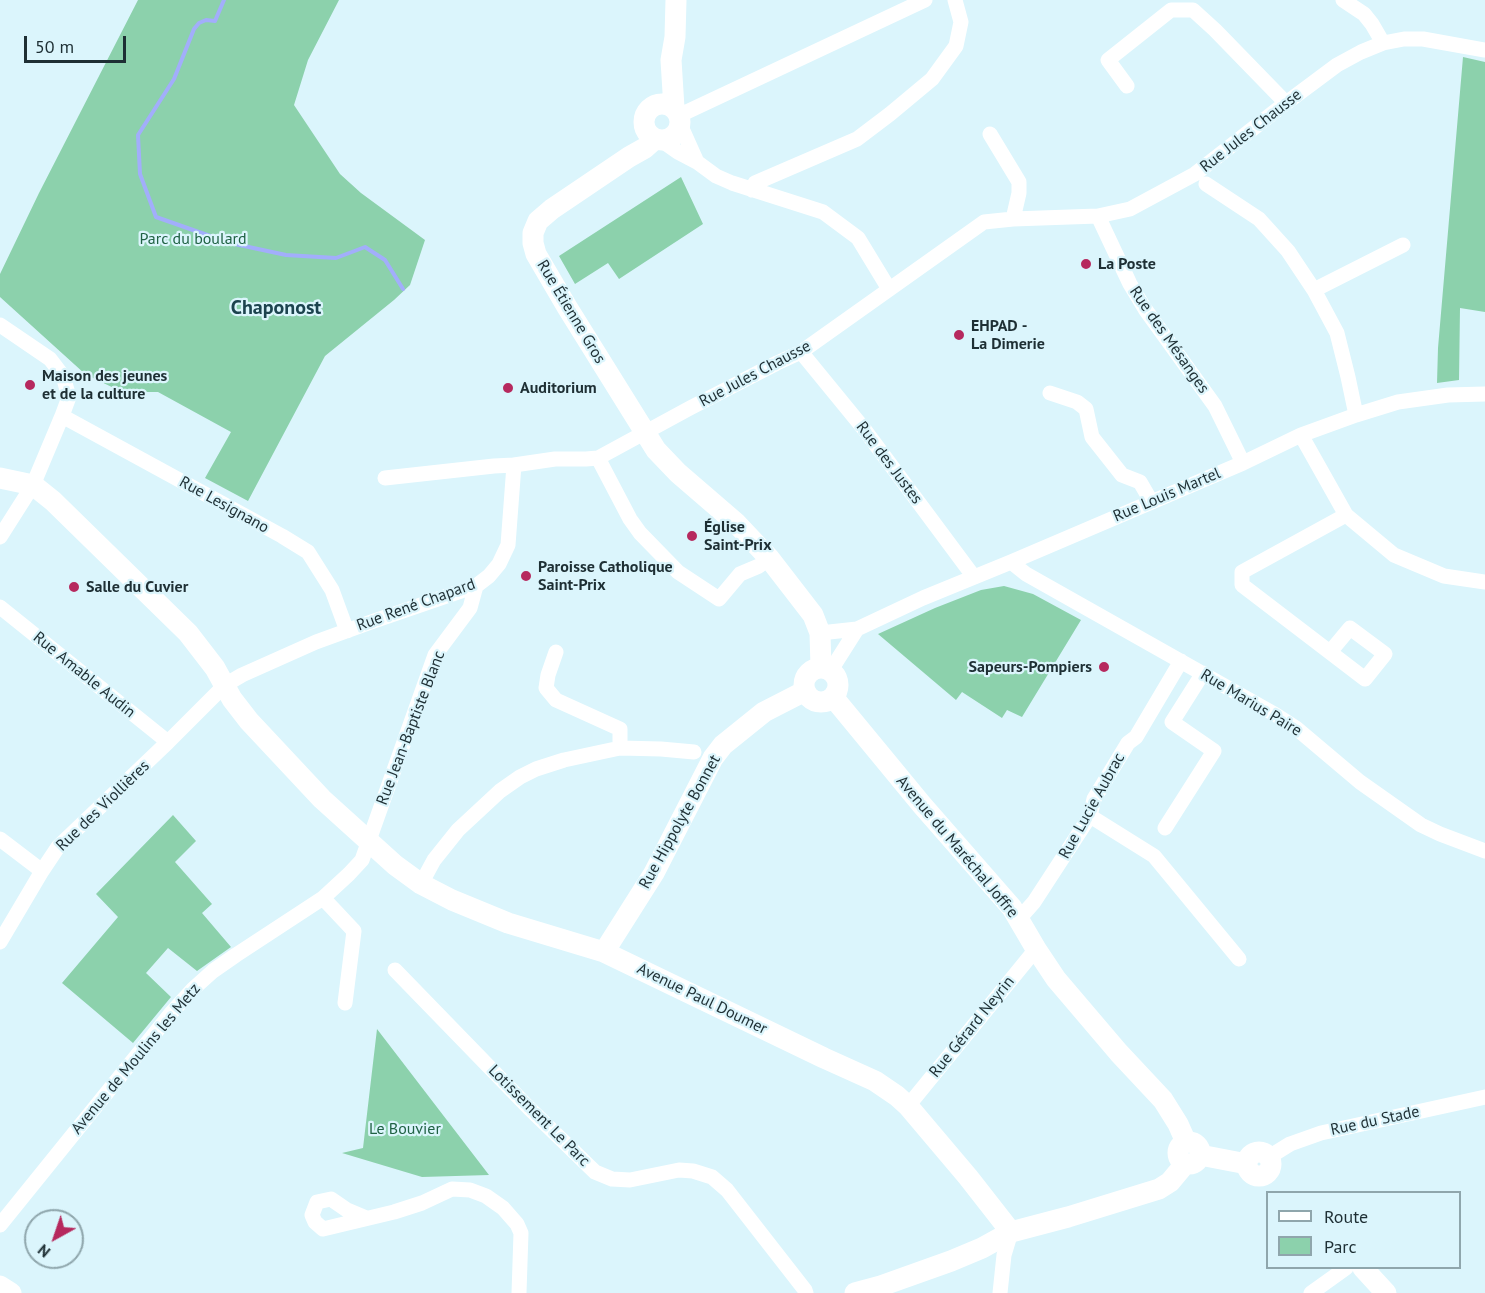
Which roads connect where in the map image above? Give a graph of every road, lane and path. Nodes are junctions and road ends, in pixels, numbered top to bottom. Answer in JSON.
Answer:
{"nodes":[{"id":1,"x":676,"y":0,"type":"edge"},
{"id":2,"x":925,"y":0,"type":"edge"},
{"id":3,"x":955,"y":0,"type":"edge"},
{"id":4,"x":1343,"y":0,"type":"edge"},
{"id":5,"x":1383,"y":43,"type":"junction"},
{"id":6,"x":1485,"y":50,"type":"edge"},
{"id":7,"x":671,"y":60,"type":"junction"},
{"id":8,"x":1127,"y":86,"type":"dead end"},
{"id":9,"x":1286,"y":103,"type":"junction"},
{"id":10,"x":677,"y":116,"type":"junction"},
{"id":11,"x":653,"y":128,"type":"junction"},
{"id":12,"x":990,"y":134,"type":"dead end"},
{"id":13,"x":697,"y":162,"type":"junction"},
{"id":14,"x":1206,"y":184,"type":"dead end"},
{"id":15,"x":752,"y":190,"type":"junction"},
{"id":16,"x":1098,"y":216,"type":"junction"},
{"id":17,"x":1013,"y":219,"type":"junction"},
{"id":18,"x":1403,"y":245,"type":"dead end"},
{"id":19,"x":889,"y":289,"type":"junction"},
{"id":20,"x":1314,"y":290,"type":"junction"},
{"id":21,"x":0,"y":325,"type":"edge"},
{"id":22,"x":801,"y":352,"type":"junction"},
{"id":23,"x":1050,"y":393,"type":"dead end"},
{"id":24,"x":1485,"y":394,"type":"edge"},
{"id":25,"x":1356,"y":415,"type":"junction"},
{"id":26,"x":62,"y":416,"type":"junction"},
{"id":27,"x":645,"y":433,"type":"junction"},
{"id":28,"x":1301,"y":435,"type":"junction"},
{"id":29,"x":598,"y":458,"type":"junction"},
{"id":30,"x":1243,"y":463,"type":"junction"},
{"id":31,"x":514,"y":465,"type":"junction"},
{"id":32,"x":0,"y":478,"type":"edge"},
{"id":33,"x":385,"y":478,"type":"dead end"},
{"id":34,"x":33,"y":485,"type":"junction"},
{"id":35,"x":1151,"y":501,"type":"junction"},
{"id":36,"x":1346,"y":515,"type":"junction"},
{"id":37,"x":0,"y":537,"type":"edge"},
{"id":38,"x":769,"y":558,"type":"junction"},
{"id":39,"x":1011,"y":562,"type":"junction"},
{"id":40,"x":974,"y":577,"type":"junction"},
{"id":41,"x":1485,"y":582,"type":"edge"},
{"id":42,"x":476,"y":586,"type":"junction"},
{"id":43,"x":0,"y":608,"type":"edge"},
{"id":44,"x":857,"y":629,"type":"junction"},
{"id":45,"x":347,"y":631,"type":"junction"},
{"id":46,"x":820,"y":633,"type":"junction"},
{"id":47,"x":556,"y":652,"type":"dead end"},
{"id":48,"x":1330,"y":652,"type":"dead end"},
{"id":49,"x":1181,"y":661,"type":"junction"},
{"id":50,"x":826,"y":669,"type":"junction"},
{"id":51,"x":1203,"y":673,"type":"junction"},
{"id":52,"x":225,"y":685,"type":"junction"},
{"id":53,"x":805,"y":691,"type":"junction"},
{"id":54,"x":833,"y":697,"type":"junction"},
{"id":55,"x":168,"y":742,"type":"junction"},
{"id":56,"x":620,"y":748,"type":"junction"},
{"id":57,"x":694,"y":752,"type":"dead end"},
{"id":58,"x":1090,"y":816,"type":"junction"},
{"id":59,"x":1165,"y":828,"type":"dead end"},
{"id":60,"x":1485,"y":835,"type":"edge"},
{"id":61,"x":0,"y":839,"type":"edge"},
{"id":62,"x":369,"y":842,"type":"junction"},
{"id":63,"x":1480,"y":849,"type":"edge"},
{"id":64,"x":42,"y":871,"type":"junction"},
{"id":65,"x":421,"y":884,"type":"junction"},
{"id":66,"x":323,"y":898,"type":"junction"},
{"id":67,"x":1019,"y":919,"type":"junction"},
{"id":68,"x":1,"y":939,"type":"edge"},
{"id":69,"x":1036,"y":949,"type":"junction"},
{"id":70,"x":604,"y":951,"type":"junction"},
{"id":71,"x":1239,"y":959,"type":"dead end"},
{"id":72,"x":395,"y":970,"type":"dead end"},
{"id":73,"x":345,"y":1003,"type":"dead end"},
{"id":74,"x":1485,"y":1097,"type":"edge"},
{"id":75,"x":908,"y":1106,"type":"junction"},
{"id":76,"x":1191,"y":1154,"type":"junction"},
{"id":77,"x":1264,"y":1172,"type":"edge"},
{"id":78,"x":366,"y":1218,"type":"dead end"},
{"id":79,"x":0,"y":1225,"type":"edge"},
{"id":80,"x":1011,"y":1232,"type":"junction"},
{"id":81,"x":1345,"y":1269,"type":"edge"},
{"id":82,"x":1364,"y":1269,"type":"edge"},
{"id":83,"x":0,"y":1286,"type":"edge"},
{"id":84,"x":11,"y":1293,"type":"edge"},
{"id":85,"x":519,"y":1293,"type":"edge"},
{"id":86,"x":806,"y":1293,"type":"edge"},
{"id":87,"x":855,"y":1293,"type":"edge"},
{"id":88,"x":1000,"y":1293,"type":"edge"},
{"id":89,"x":1311,"y":1293,"type":"edge"},
{"id":90,"x":1386,"y":1293,"type":"edge"}],
"edges":[{"from":1,"to":7,"type":"main road"},
{"from":2,"to":10,"type":"street"},
{"from":3,"to":15,"type":"street"},
{"from":4,"to":5,"type":"street"},
{"from":5,"to":6,"type":"street","name":"Rue Jules Chausse"},
{"from":5,"to":9,"type":"street","name":"Rue Jules Chausse"},
{"from":7,"to":10,"type":"main road"},
{"from":7,"to":11,"type":"main road"},
{"from":8,"to":9,"type":"street"},
{"from":9,"to":16,"type":"street","name":"Rue Jules Chausse"},
{"from":10,"to":11,"type":"main road"},
{"from":10,"to":11,"type":"main road","name":"Rue Étienne Gros"},
{"from":10,"to":13,"type":"street"},
{"from":11,"to":13,"type":"street"},
{"from":11,"to":27,"type":"main road","name":"Rue Étienne Gros"},
{"from":12,"to":17,"type":"street"},
{"from":13,"to":15,"type":"street"},
{"from":14,"to":20,"type":"street"},
{"from":15,"to":19,"type":"street"},
{"from":16,"to":17,"type":"street","name":"Rue Jules Chausse"},
{"from":16,"to":30,"type":"street","name":"Rue des Mésanges"},
{"from":17,"to":19,"type":"street","name":"Rue Jules Chausse"},
{"from":18,"to":20,"type":"street"},
{"from":19,"to":22,"type":"street","name":"Rue Jules Chausse"},
{"from":20,"to":25,"type":"street"},
{"from":21,"to":26,"type":"street"},
{"from":22,"to":27,"type":"street","name":"Rue Jules Chausse"},
{"from":22,"to":40,"type":"street","name":"Rue des Justes"},
{"from":23,"to":35,"type":"street"},
{"from":24,"to":25,"type":"street","name":"Rue Louis Martel"},
{"from":25,"to":28,"type":"street","name":"Rue Louis Martel"},
{"from":26,"to":34,"type":"street"},
{"from":26,"to":45,"type":"street","name":"Rue Lesignano"},
{"from":27,"to":29,"type":"street","name":"Rue Jules Chausse"},
{"from":27,"to":38,"type":"main road"},
{"from":28,"to":30,"type":"street","name":"Rue Louis Martel"},
{"from":28,"to":36,"type":"street"},
{"from":29,"to":31,"type":"street"},
{"from":29,"to":38,"type":"street"},
{"from":30,"to":35,"type":"street","name":"Rue Louis Martel"},
{"from":31,"to":33,"type":"street"},
{"from":31,"to":42,"type":"street","name":"Rue René Chapard"},
{"from":32,"to":34,"type":"main road"},
{"from":34,"to":37,"type":"street"},
{"from":34,"to":52,"type":"main road","name":"Avenue Paul Doumer"},
{"from":35,"to":39,"type":"street","name":"Rue Louis Martel"},
{"from":36,"to":41,"type":"street"},
{"from":36,"to":48,"type":"street"},
{"from":38,"to":46,"type":"main road"},
{"from":39,"to":40,"type":"street","name":"Rue Louis Martel"},
{"from":39,"to":49,"type":"street","name":"Rue Marius Paire"},
{"from":40,"to":44,"type":"street","name":"Rue Louis Martel"},
{"from":42,"to":45,"type":"street","name":"Rue René Chapard"},
{"from":42,"to":62,"type":"street","name":"Rue Jean-Baptiste Blanc"},
{"from":43,"to":55,"type":"street","name":"Rue Amable Audin"},
{"from":44,"to":46,"type":"street","name":"Rue Louis Martel"},
{"from":44,"to":50,"type":"street"},
{"from":45,"to":52,"type":"street","name":"Rue René Chapard"},
{"from":46,"to":50,"type":"main road"},
{"from":47,"to":56,"type":"street"},
{"from":49,"to":51,"type":"street","name":"Rue Marius Paire"},
{"from":49,"to":58,"type":"street","name":"Rue Lucie Aubrac"},
{"from":50,"to":53,"type":"main road"},
{"from":50,"to":54,"type":"main road"},
{"from":51,"to":59,"type":"street"},
{"from":51,"to":63,"type":"street","name":"Rue Marius Paire"},
{"from":52,"to":55,"type":"street","name":"Rue des Viollières"},
{"from":52,"to":62,"type":"main road","name":"Avenue Paul Doumer"},
{"from":53,"to":54,"type":"main road"},
{"from":53,"to":70,"type":"main road","name":"Rue Hippolyte Bonnet"},
{"from":54,"to":67,"type":"main road","name":"Avenue du Maréchal Joffre"},
{"from":55,"to":64,"type":"street","name":"Rue des Viollières"},
{"from":56,"to":57,"type":"street"},
{"from":56,"to":65,"type":"street"},
{"from":58,"to":67,"type":"street","name":"Rue Lucie Aubrac"},
{"from":58,"to":71,"type":"street"},
{"from":60,"to":63,"type":"street"},
{"from":61,"to":64,"type":"street"},
{"from":62,"to":65,"type":"main road","name":"Avenue Paul Doumer"},
{"from":62,"to":66,"type":"street","name":"Avenue de Moulins les Metz"},
{"from":64,"to":68,"type":"street","name":"Rue des Viollières"},
{"from":65,"to":70,"type":"main road","name":"Avenue Paul Doumer"},
{"from":66,"to":73,"type":"street"},
{"from":66,"to":79,"type":"street","name":"Avenue de Moulins les Metz"},
{"from":67,"to":69,"type":"main road","name":"Avenue du Maréchal Joffre"},
{"from":69,"to":75,"type":"street","name":"Rue Gérard Neyrin"},
{"from":69,"to":76,"type":"main road","name":"Avenue du Maréchal Joffre"},
{"from":70,"to":75,"type":"main road","name":"Avenue Paul Doumer"},
{"from":72,"to":86,"type":"street","name":"Lotissement Le Parc"},
{"from":74,"to":77,"type":"street","name":"Rue du Stade"},
{"from":75,"to":80,"type":"main road","name":"Avenue Paul Doumer"},
{"from":76,"to":77,"type":"main road"},
{"from":76,"to":80,"type":"main road"},
{"from":78,"to":85,"type":"street"},
{"from":80,"to":87,"type":"main road"},
{"from":80,"to":88,"type":"street"},
{"from":81,"to":89,"type":"street"},
{"from":82,"to":90,"type":"main road"},
{"from":83,"to":84,"type":"main road"}]}
